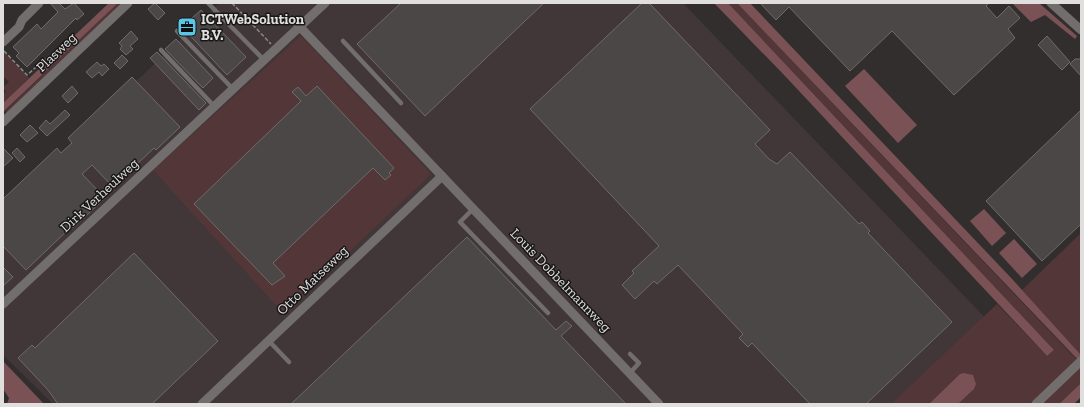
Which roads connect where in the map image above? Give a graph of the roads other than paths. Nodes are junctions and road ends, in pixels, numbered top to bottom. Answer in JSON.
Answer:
{"nodes":[{"id":1,"x":39,"y":3,"type":"edge"},
{"id":2,"x":128,"y":3,"type":"edge"},
{"id":3,"x":208,"y":3,"type":"edge"},
{"id":4,"x":325,"y":3,"type":"edge"},
{"id":5,"x":1050,"y":3,"type":"edge"},
{"id":6,"x":300,"y":27,"type":"junction"},
{"id":7,"x":1081,"y":30,"type":"edge"},
{"id":8,"x":177,"y":31,"type":"dead end"},
{"id":9,"x":343,"y":41,"type":"dead end"},
{"id":10,"x":3,"y":42,"type":"edge"},
{"id":11,"x":161,"y":50,"type":"dead end"},
{"id":12,"x":264,"y":61,"type":"junction"},
{"id":13,"x":233,"y":90,"type":"junction"},
{"id":14,"x":401,"y":102,"type":"dead end"},
{"id":15,"x":215,"y":107,"type":"junction"},
{"id":16,"x":3,"y":122,"type":"edge"},
{"id":17,"x":442,"y":176,"type":"junction"},
{"id":18,"x":473,"y":209,"type":"junction"},
{"id":19,"x":3,"y":304,"type":"edge"},
{"id":20,"x":548,"y":313,"type":"dead end"},
{"id":21,"x":269,"y":340,"type":"junction"},
{"id":22,"x":630,"y":354,"type":"dead end"},
{"id":23,"x":289,"y":362,"type":"dead end"},
{"id":24,"x":1078,"y":364,"type":"edge"},
{"id":25,"x":630,"y":373,"type":"junction"},
{"id":26,"x":202,"y":404,"type":"edge"},
{"id":27,"x":659,"y":404,"type":"edge"},
{"id":28,"x":1036,"y":404,"type":"edge"}],
"edges":[{"from":1,"to":10,"type":"street"},
{"from":2,"to":16,"type":"street","name":"Plasweg"},
{"from":3,"to":12,"type":"lane"},
{"from":4,"to":6,"type":"street","name":"Dirk Verheulweg"},
{"from":5,"to":7,"type":"street"},
{"from":6,"to":12,"type":"street","name":"Dirk Verheulweg"},
{"from":6,"to":17,"type":"street"},
{"from":8,"to":13,"type":"lane"},
{"from":9,"to":14,"type":"lane"},
{"from":11,"to":15,"type":"lane"},
{"from":12,"to":13,"type":"street","name":"Dirk Verheulweg"},
{"from":13,"to":15,"type":"street","name":"Dirk Verheulweg"},
{"from":15,"to":19,"type":"street","name":"Dirk Verheulweg"},
{"from":17,"to":18,"type":"street","name":"Louis Dobbelmannweg"},
{"from":17,"to":21,"type":"street","name":"Otto Matseweg"},
{"from":18,"to":20,"type":"lane"},
{"from":18,"to":25,"type":"street","name":"Louis Dobbelmannweg"},
{"from":21,"to":23,"type":"lane"},
{"from":21,"to":26,"type":"street","name":"Otto Matseweg"},
{"from":22,"to":25,"type":"lane"},
{"from":24,"to":28,"type":"street"},
{"from":25,"to":27,"type":"street","name":"Louis Dobbelmannweg"}]}
